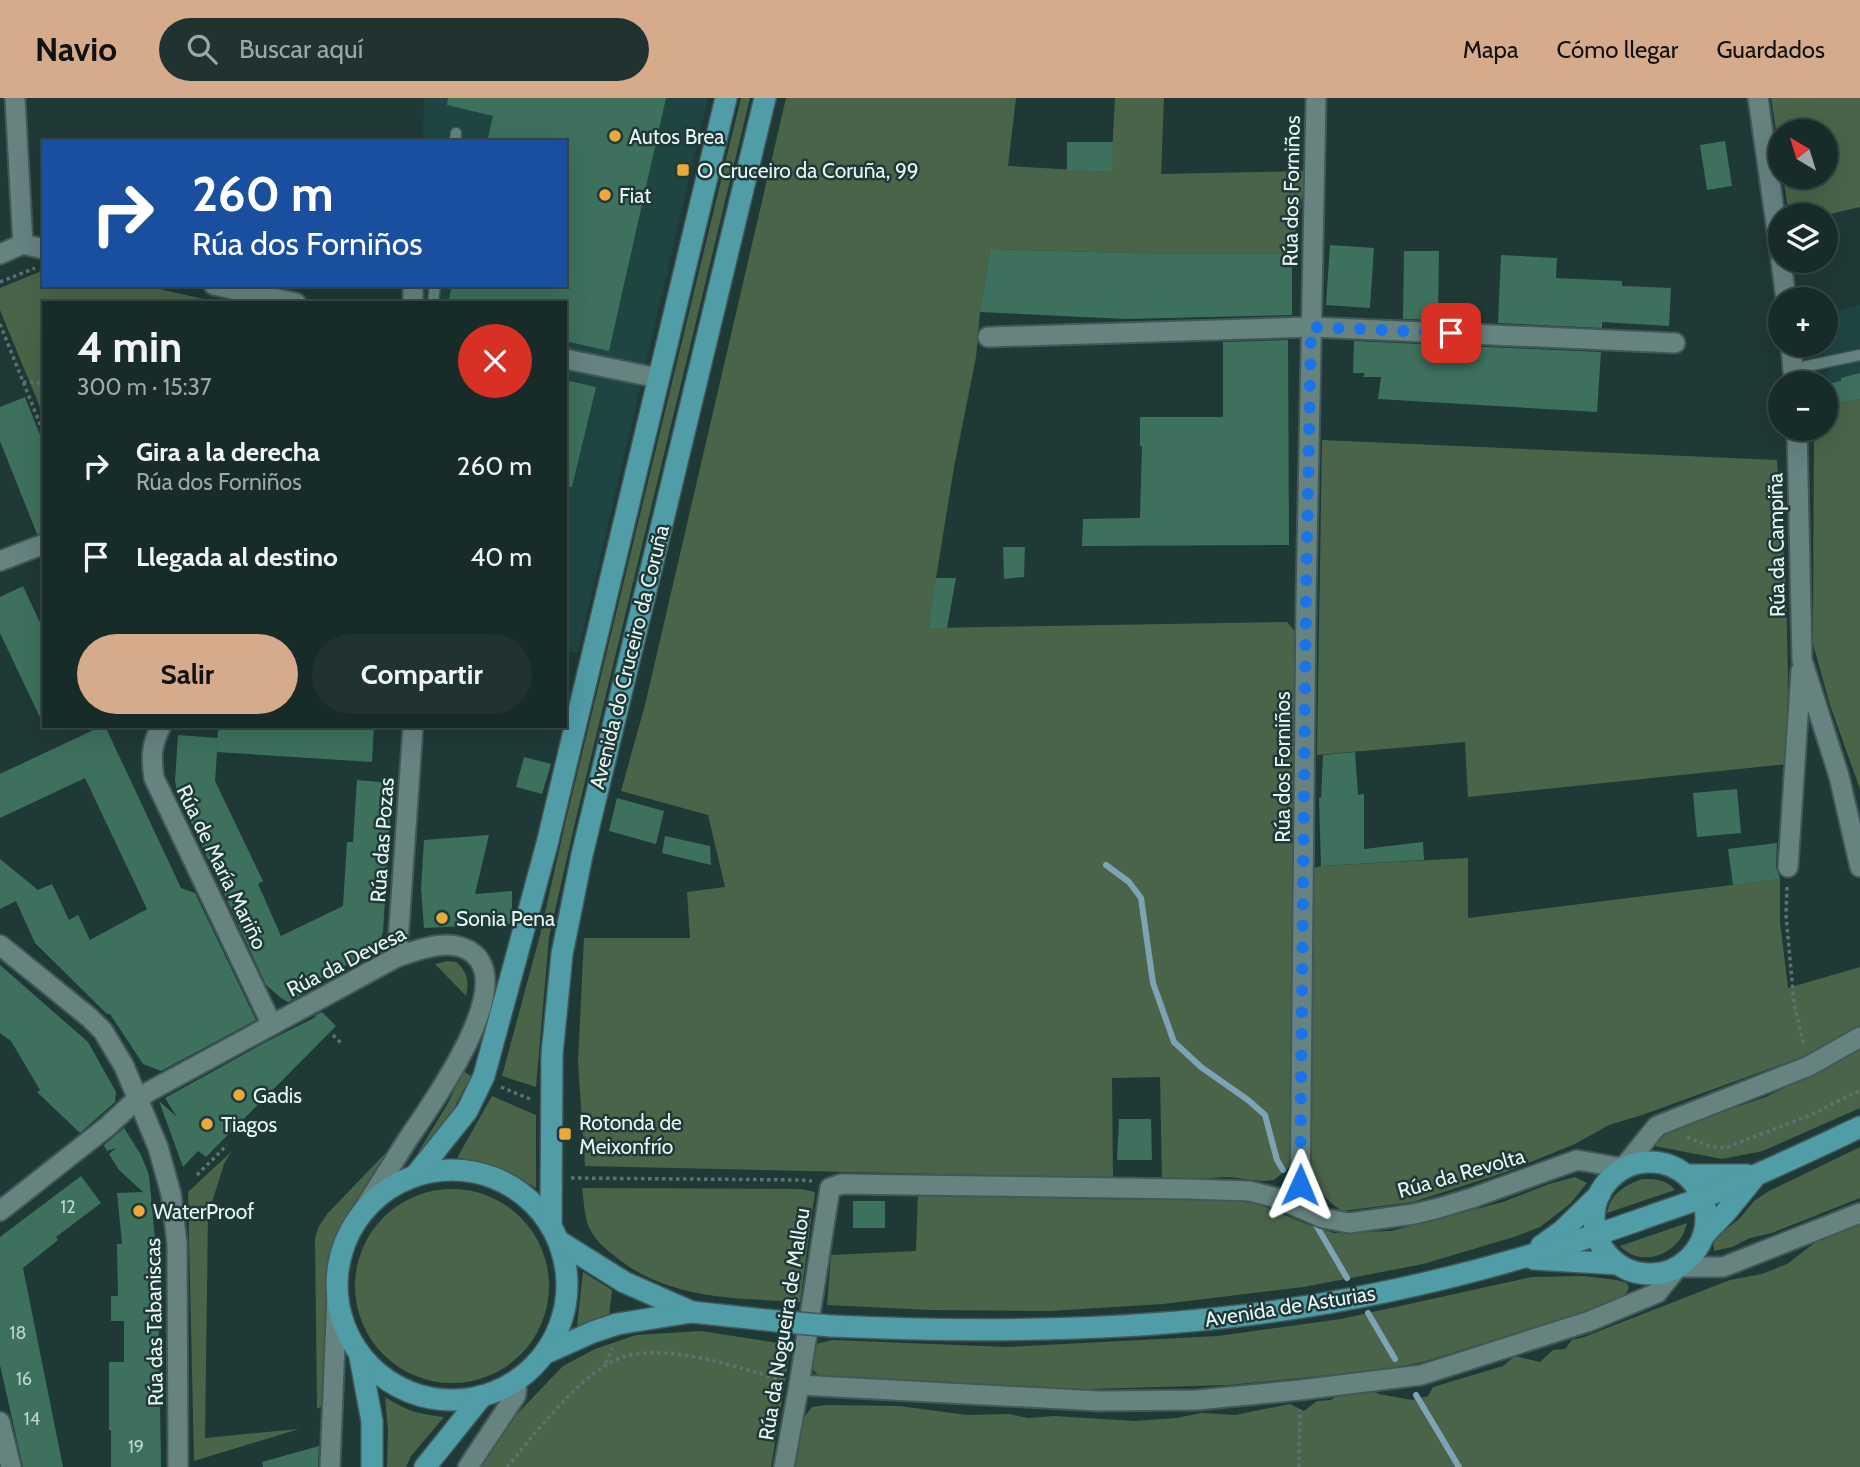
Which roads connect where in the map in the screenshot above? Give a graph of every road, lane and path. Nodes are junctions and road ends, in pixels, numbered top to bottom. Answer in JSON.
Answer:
{"nodes":[{"id":1,"x":15,"y":98,"type":"edge"},
{"id":2,"x":726,"y":98,"type":"edge"},
{"id":3,"x":765,"y":98,"type":"edge"},
{"id":4,"x":1316,"y":98,"type":"edge"},
{"id":5,"x":1758,"y":98,"type":"edge"},
{"id":6,"x":1773,"y":203,"type":"edge"},
{"id":7,"x":23,"y":244,"type":"junction"},
{"id":8,"x":42,"y":249,"type":"edge"},
{"id":9,"x":0,"y":254,"type":"edge"},
{"id":10,"x":42,"y":266,"type":"edge"},
{"id":11,"x":0,"y":282,"type":"edge"},
{"id":12,"x":223,"y":287,"type":"edge"},
{"id":13,"x":287,"y":301,"type":"edge"},
{"id":14,"x":0,"y":324,"type":"edge"},
{"id":15,"x":1311,"y":327,"type":"junction"},
{"id":16,"x":988,"y":337,"type":"dead end"},
{"id":17,"x":1675,"y":343,"type":"dead end"},
{"id":18,"x":1860,"y":355,"type":"edge"},
{"id":19,"x":567,"y":359,"type":"edge"},
{"id":20,"x":1810,"y":371,"type":"edge"},
{"id":21,"x":658,"y":377,"type":"junction"},
{"id":22,"x":23,"y":382,"type":"junction"},
{"id":23,"x":42,"y":383,"type":"edge"},
{"id":24,"x":42,"y":430,"type":"edge"},
{"id":25,"x":1797,"y":441,"type":"edge"},
{"id":26,"x":42,"y":545,"type":"edge"},
{"id":27,"x":0,"y":561,"type":"edge"},
{"id":28,"x":1802,"y":660,"type":"junction"},
{"id":29,"x":160,"y":728,"type":"edge"},
{"id":30,"x":413,"y":728,"type":"edge"},
{"id":31,"x":1788,"y":867,"type":"joint"},
{"id":32,"x":1860,"y":867,"type":"edge"},
{"id":33,"x":0,"y":945,"type":"edge"},
{"id":34,"x":397,"y":957,"type":"junction"},
{"id":35,"x":272,"y":1024,"type":"junction"},
{"id":36,"x":333,"y":1035,"type":"dead end"},
{"id":37,"x":1860,"y":1037,"type":"edge"},
{"id":38,"x":341,"y":1044,"type":"dead end"},
{"id":39,"x":1809,"y":1066,"type":"junction"},
{"id":40,"x":497,"y":1085,"type":"dead end"},
{"id":41,"x":1860,"y":1090,"type":"edge"},
{"id":42,"x":137,"y":1099,"type":"junction"},
{"id":43,"x":538,"y":1102,"type":"dead end"},
{"id":44,"x":1668,"y":1121,"type":"junction"},
{"id":45,"x":1860,"y":1127,"type":"edge"},
{"id":46,"x":227,"y":1145,"type":"dead end"},
{"id":47,"x":1623,"y":1168,"type":"junction"},
{"id":48,"x":197,"y":1175,"type":"dead end"},
{"id":49,"x":1687,"y":1175,"type":"junction"},
{"id":50,"x":1756,"y":1175,"type":"junction"},
{"id":51,"x":415,"y":1176,"type":"junction"},
{"id":52,"x":552,"y":1179,"type":"junction"},
{"id":53,"x":830,"y":1188,"type":"junction"},
{"id":54,"x":1600,"y":1194,"type":"junction"},
{"id":55,"x":1703,"y":1198,"type":"junction"},
{"id":56,"x":1300,"y":1208,"type":"junction"},
{"id":57,"x":0,"y":1211,"type":"edge"},
{"id":58,"x":1860,"y":1213,"type":"edge"},
{"id":59,"x":360,"y":1215,"type":"junction"},
{"id":60,"x":556,"y":1233,"type":"junction"},
{"id":61,"x":1597,"y":1235,"type":"junction"},
{"id":62,"x":1704,"y":1235,"type":"junction"},
{"id":63,"x":1521,"y":1258,"type":"junction"},
{"id":64,"x":1618,"y":1264,"type":"junction"},
{"id":65,"x":1678,"y":1267,"type":"junction"},
{"id":66,"x":337,"y":1294,"type":"junction"},
{"id":67,"x":692,"y":1312,"type":"junction"},
{"id":68,"x":546,"y":1353,"type":"junction"},
{"id":69,"x":360,"y":1354,"type":"junction"},
{"id":70,"x":517,"y":1380,"type":"junction"},
{"id":71,"x":799,"y":1385,"type":"junction"},
{"id":72,"x":1300,"y":1390,"type":"junction"},
{"id":73,"x":482,"y":1396,"type":"junction"},
{"id":74,"x":0,"y":1422,"type":"edge"},
{"id":75,"x":11,"y":1467,"type":"edge"},
{"id":76,"x":178,"y":1467,"type":"edge"},
{"id":77,"x":330,"y":1467,"type":"edge"},
{"id":78,"x":372,"y":1467,"type":"edge"},
{"id":79,"x":425,"y":1467,"type":"edge"},
{"id":80,"x":468,"y":1467,"type":"edge"},
{"id":81,"x":507,"y":1467,"type":"edge"},
{"id":82,"x":784,"y":1467,"type":"edge"},
{"id":83,"x":1299,"y":1467,"type":"edge"}],
"edges":[{"from":1,"to":7,"type":"street"},
{"from":2,"to":21,"type":"main road","name":"Avenida do Cruceiro da Coruña"},
{"from":3,"to":52,"type":"main road","name":"Avenida do Cruceiro da Coruña"},
{"from":4,"to":15,"type":"street","name":"Rúa dos Forniños"},
{"from":5,"to":6,"type":"street"},
{"from":7,"to":8,"type":"street"},
{"from":7,"to":9,"type":"street"},
{"from":10,"to":11,"type":"path"},
{"from":12,"to":13,"type":"street"},
{"from":14,"to":22,"type":"path"},
{"from":15,"to":16,"type":"street"},
{"from":15,"to":17,"type":"street"},
{"from":15,"to":56,"type":"street","name":"Rúa dos Forniños"},
{"from":18,"to":20,"type":"lane"},
{"from":19,"to":21,"type":"street"},
{"from":21,"to":51,"type":"main road","name":"Avenida do Cruceiro da Coruña"},
{"from":22,"to":23,"type":"path"},
{"from":22,"to":24,"type":"path"},
{"from":25,"to":28,"type":"street","name":"Rúa da Campiña"},
{"from":26,"to":27,"type":"street"},
{"from":28,"to":31,"type":"street","name":"Rúa da Campiña"},
{"from":28,"to":32,"type":"street","name":"Rúa da Campiña"},
{"from":29,"to":35,"type":"street","name":"Rúa de María Mariño"},
{"from":30,"to":34,"type":"street","name":"Rúa das Pozas"},
{"from":31,"to":39,"type":"path"},
{"from":33,"to":42,"type":"street","name":"Rúa das Tabaniscas"},
{"from":34,"to":35,"type":"street","name":"Rúa da Devesa"},
{"from":34,"to":59,"type":"street","name":"Rúa da Devesa"},
{"from":35,"to":42,"type":"street","name":"Rúa da Devesa"},
{"from":36,"to":38,"type":"path"},
{"from":37,"to":39,"type":"street"},
{"from":39,"to":44,"type":"street"},
{"from":40,"to":43,"type":"path"},
{"from":41,"to":44,"type":"path"},
{"from":42,"to":57,"type":"street","name":"Rúa da Devesa"},
{"from":42,"to":76,"type":"street","name":"Rúa das Tabaniscas"},
{"from":44,"to":47,"type":"street"},
{"from":45,"to":50,"type":"main road","name":"Avenida de Asturias"},
{"from":46,"to":48,"type":"path"},
{"from":47,"to":49,"type":"main road"},
{"from":47,"to":54,"type":"main road"},
{"from":47,"to":56,"type":"street","name":"Rúa da Revolta"},
{"from":49,"to":50,"type":"main road"},
{"from":49,"to":55,"type":"main road"},
{"from":50,"to":55,"type":"main road","name":"Avenida de Asturias"},
{"from":50,"to":62,"type":"main road"},
{"from":51,"to":59,"type":"main road"},
{"from":51,"to":60,"type":"main road"},
{"from":52,"to":53,"type":"path"},
{"from":52,"to":60,"type":"main road","name":"Avenida do Cruceiro da Coruña"},
{"from":53,"to":56,"type":"street","name":"Rúa da Revolta"},
{"from":53,"to":71,"type":"street","name":"Rúa da Nogueira de Mallou"},
{"from":54,"to":61,"type":"main road"},
{"from":54,"to":63,"type":"main road"},
{"from":55,"to":61,"type":"main road","name":"Avenida de Asturias"},
{"from":55,"to":62,"type":"main road"},
{"from":58,"to":65,"type":"street"},
{"from":59,"to":66,"type":"main road"},
{"from":60,"to":67,"type":"main road","name":"Avenida de Asturias"},
{"from":60,"to":68,"type":"main road"},
{"from":61,"to":63,"type":"main road","name":"Avenida de Asturias"},
{"from":61,"to":64,"type":"main road"},
{"from":62,"to":65,"type":"main road"},
{"from":63,"to":64,"type":"main road"},
{"from":63,"to":67,"type":"main road","name":"Avenida de Asturias","bridge":true},
{"from":64,"to":65,"type":"main road"},
{"from":65,"to":72,"type":"street"},
{"from":66,"to":69,"type":"main road"},
{"from":66,"to":77,"type":"street"},
{"from":67,"to":68,"type":"main road","name":"Avenida de Asturias"},
{"from":68,"to":70,"type":"main road"},
{"from":69,"to":73,"type":"main road"},
{"from":69,"to":78,"type":"main road"},
{"from":70,"to":73,"type":"main road"},
{"from":70,"to":80,"type":"street"},
{"from":71,"to":72,"type":"street"},
{"from":71,"to":81,"type":"path"},
{"from":71,"to":82,"type":"street","name":"Rúa da Nogueira de Mallou"},
{"from":72,"to":83,"type":"path"},
{"from":73,"to":79,"type":"main road"},
{"from":74,"to":75,"type":"street"}]}
